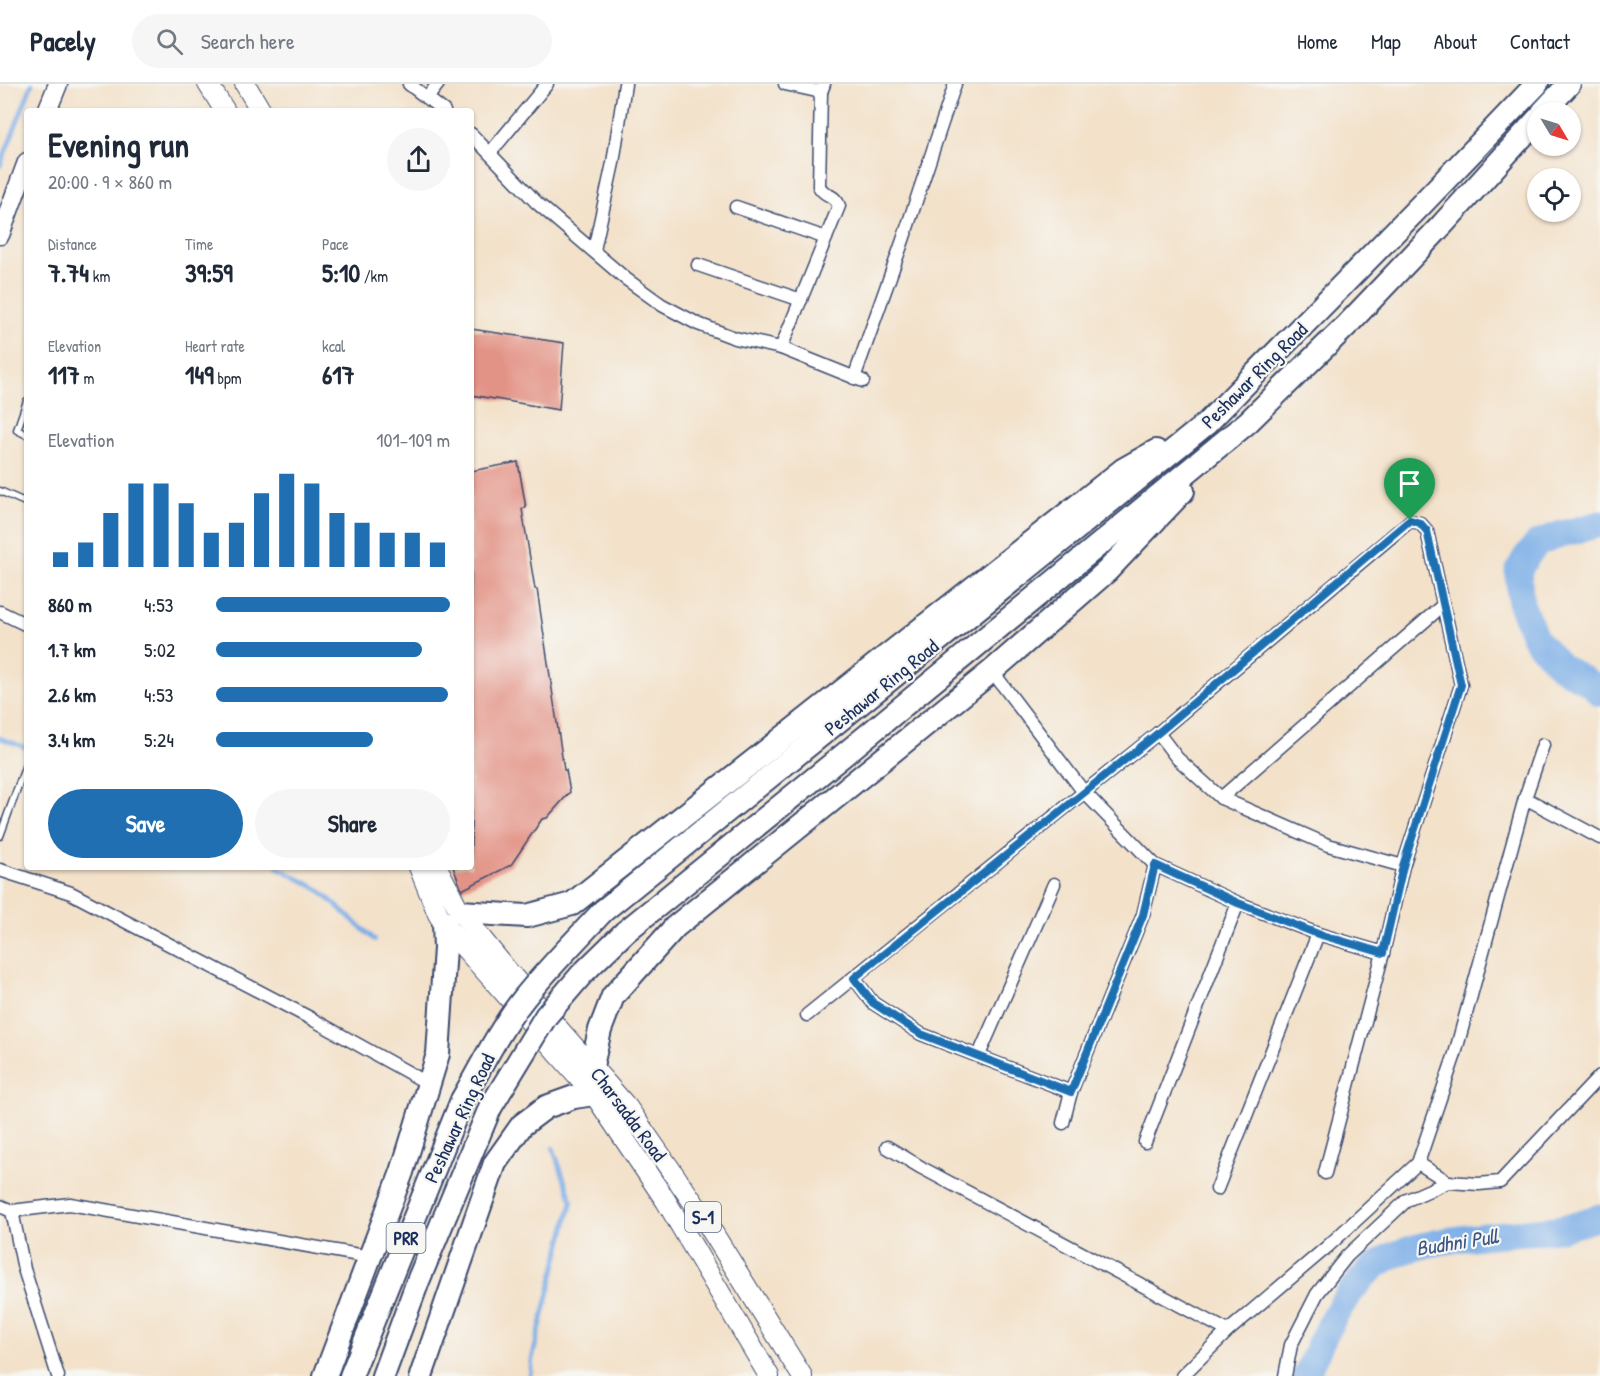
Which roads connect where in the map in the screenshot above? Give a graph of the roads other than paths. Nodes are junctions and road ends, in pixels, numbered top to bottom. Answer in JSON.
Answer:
{"nodes":[{"id":1,"x":58,"y":84,"type":"edge"},
{"id":2,"x":208,"y":84,"type":"edge"},
{"id":3,"x":245,"y":84,"type":"edge"},
{"id":4,"x":409,"y":84,"type":"edge"},
{"id":5,"x":438,"y":84,"type":"edge"},
{"id":6,"x":625,"y":84,"type":"edge"},
{"id":7,"x":785,"y":84,"type":"edge"},
{"id":8,"x":955,"y":84,"type":"edge"},
{"id":9,"x":1537,"y":84,"type":"edge"},
{"id":10,"x":1569,"y":84,"type":"edge"},
{"id":11,"x":543,"y":85,"type":"edge"},
{"id":12,"x":823,"y":88,"type":"edge"},
{"id":13,"x":426,"y":98,"type":"junction"},
{"id":14,"x":1552,"y":102,"type":"edge"},
{"id":15,"x":48,"y":108,"type":"edge"},
{"id":16,"x":223,"y":108,"type":"edge"},
{"id":17,"x":259,"y":108,"type":"edge"},
{"id":18,"x":440,"y":108,"type":"edge"},
{"id":19,"x":1527,"y":131,"type":"edge"},
{"id":20,"x":474,"y":137,"type":"edge"},
{"id":21,"x":490,"y":153,"type":"junction"},
{"id":22,"x":24,"y":170,"type":"edge"},
{"id":23,"x":736,"y":207,"type":"dead end"},
{"id":24,"x":0,"y":235,"type":"edge"},
{"id":25,"x":826,"y":238,"type":"junction"},
{"id":26,"x":594,"y":250,"type":"junction"},
{"id":27,"x":698,"y":266,"type":"dead end"},
{"id":28,"x":801,"y":300,"type":"junction"},
{"id":29,"x":781,"y":348,"type":"junction"},
{"id":30,"x":24,"y":410,"type":"edge"},
{"id":31,"x":1248,"y":422,"type":"junction"},
{"id":32,"x":1206,"y":424,"type":"junction"},
{"id":33,"x":24,"y":434,"type":"edge"},
{"id":34,"x":0,"y":491,"type":"edge"},
{"id":35,"x":24,"y":502,"type":"edge"},
{"id":36,"x":1442,"y":606,"type":"junction"},
{"id":37,"x":0,"y":612,"type":"edge"},
{"id":38,"x":24,"y":624,"type":"edge"},
{"id":39,"x":992,"y":671,"type":"junction"},
{"id":40,"x":1158,"y":733,"type":"junction"},
{"id":41,"x":1543,"y":745,"type":"dead end"},
{"id":42,"x":24,"y":770,"type":"edge"},
{"id":43,"x":1083,"y":791,"type":"junction"},
{"id":44,"x":1221,"y":798,"type":"junction"},
{"id":45,"x":1525,"y":798,"type":"junction"},
{"id":46,"x":0,"y":836,"type":"edge"},
{"id":47,"x":1600,"y":838,"type":"edge"},
{"id":48,"x":1155,"y":865,"type":"junction"},
{"id":49,"x":1403,"y":866,"type":"junction"},
{"id":50,"x":0,"y":870,"type":"edge"},
{"id":51,"x":420,"y":870,"type":"edge"},
{"id":52,"x":438,"y":870,"type":"edge"},
{"id":53,"x":1054,"y":884,"type":"dead end"},
{"id":54,"x":1238,"y":903,"type":"junction"},
{"id":55,"x":452,"y":918,"type":"junction"},
{"id":56,"x":1318,"y":934,"type":"junction"},
{"id":57,"x":1383,"y":953,"type":"junction"},
{"id":58,"x":854,"y":978,"type":"junction"},
{"id":59,"x":807,"y":1016,"type":"dead end"},
{"id":60,"x":979,"y":1055,"type":"junction"},
{"id":61,"x":592,"y":1066,"type":"junction"},
{"id":62,"x":1600,"y":1076,"type":"edge"},
{"id":63,"x":429,"y":1083,"type":"junction"},
{"id":64,"x":1071,"y":1092,"type":"junction"},
{"id":65,"x":594,"y":1094,"type":"junction"},
{"id":66,"x":1063,"y":1122,"type":"dead end"},
{"id":67,"x":1145,"y":1142,"type":"dead end"},
{"id":68,"x":887,"y":1147,"type":"dead end"},
{"id":69,"x":1418,"y":1163,"type":"junction"},
{"id":70,"x":1325,"y":1173,"type":"dead end"},
{"id":71,"x":1448,"y":1182,"type":"junction"},
{"id":72,"x":1216,"y":1189,"type":"dead end"},
{"id":73,"x":0,"y":1206,"type":"edge"},
{"id":74,"x":12,"y":1212,"type":"junction"},
{"id":75,"x":370,"y":1257,"type":"junction"},
{"id":76,"x":1228,"y":1331,"type":"junction"},
{"id":77,"x":58,"y":1376,"type":"edge"},
{"id":78,"x":325,"y":1376,"type":"edge"},
{"id":79,"x":351,"y":1376,"type":"edge"},
{"id":80,"x":383,"y":1376,"type":"edge"},
{"id":81,"x":421,"y":1376,"type":"edge"},
{"id":82,"x":769,"y":1376,"type":"edge"},
{"id":83,"x":802,"y":1376,"type":"edge"},
{"id":84,"x":1182,"y":1376,"type":"edge"},
{"id":85,"x":1286,"y":1376,"type":"edge"}],
"edges":[{"from":1,"to":15,"type":"street"},
{"from":2,"to":16,"type":"main road"},
{"from":3,"to":17,"type":"main road"},
{"from":4,"to":13,"type":"street"},
{"from":5,"to":13,"type":"street"},
{"from":6,"to":26,"type":"street"},
{"from":7,"to":12,"type":"street"},
{"from":8,"to":29,"type":"street"},
{"from":9,"to":32,"type":"highway","name":"Peshawar Ring Road"},
{"from":10,"to":14,"type":"highway"},
{"from":11,"to":21,"type":"street"},
{"from":12,"to":25,"type":"street"},
{"from":13,"to":18,"type":"street"},
{"from":19,"to":31,"type":"highway","name":"Peshawar Ring Road"},
{"from":20,"to":21,"type":"street"},
{"from":21,"to":26,"type":"street"},
{"from":22,"to":24,"type":"street"},
{"from":23,"to":25,"type":"street"},
{"from":25,"to":28,"type":"street"},
{"from":26,"to":29,"type":"street"},
{"from":27,"to":28,"type":"street"},
{"from":28,"to":29,"type":"street"},
{"from":30,"to":33,"type":"lane"},
{"from":31,"to":39,"type":"highway"},
{"from":31,"to":80,"type":"highway","name":"Peshawar Ring Road","number":"PRR","bridge":true},
{"from":32,"to":55,"type":"highway"},
{"from":32,"to":79,"type":"highway","name":"Peshawar Ring Road","number":"PRR","bridge":true},
{"from":34,"to":35,"type":"lane"},
{"from":36,"to":40,"type":"street"},
{"from":36,"to":44,"type":"street"},
{"from":36,"to":49,"type":"street"},
{"from":37,"to":38,"type":"street"},
{"from":39,"to":43,"type":"street"},
{"from":39,"to":61,"type":"highway"},
{"from":40,"to":43,"type":"street"},
{"from":40,"to":44,"type":"street"},
{"from":41,"to":45,"type":"street"},
{"from":42,"to":46,"type":"lane"},
{"from":43,"to":48,"type":"street"},
{"from":43,"to":58,"type":"street"},
{"from":44,"to":49,"type":"street"},
{"from":45,"to":47,"type":"street"},
{"from":45,"to":69,"type":"street"},
{"from":48,"to":54,"type":"street"},
{"from":48,"to":64,"type":"street"},
{"from":49,"to":57,"type":"street"},
{"from":50,"to":63,"type":"street"},
{"from":51,"to":55,"type":"main road","name":"Charsadda Road","number":"S-1"},
{"from":52,"to":55,"type":"main road","name":"Charsadda Road","number":"S-1"},
{"from":53,"to":60,"type":"street"},
{"from":54,"to":56,"type":"street"},
{"from":54,"to":67,"type":"street"},
{"from":55,"to":61,"type":"main road","name":"Charsadda Road","number":"S-1"},
{"from":55,"to":63,"type":"highway"},
{"from":55,"to":65,"type":"main road","name":"Charsadda Road","number":"S-1"},
{"from":56,"to":57,"type":"street"},
{"from":56,"to":72,"type":"street"},
{"from":57,"to":70,"type":"street"},
{"from":58,"to":59,"type":"street"},
{"from":58,"to":60,"type":"street"},
{"from":60,"to":64,"type":"street"},
{"from":61,"to":83,"type":"main road","name":"Charsadda Road","number":"S-1"},
{"from":62,"to":71,"type":"street"},
{"from":63,"to":75,"type":"highway"},
{"from":64,"to":66,"type":"street"},
{"from":65,"to":81,"type":"highway"},
{"from":65,"to":82,"type":"main road","name":"Charsadda Road","number":"S-1"},
{"from":68,"to":76,"type":"street"},
{"from":69,"to":71,"type":"street"},
{"from":69,"to":76,"type":"street"},
{"from":71,"to":85,"type":"street"},
{"from":73,"to":74,"type":"street"},
{"from":74,"to":75,"type":"street"},
{"from":74,"to":77,"type":"street"},
{"from":75,"to":78,"type":"highway"},
{"from":76,"to":84,"type":"street"}]}
